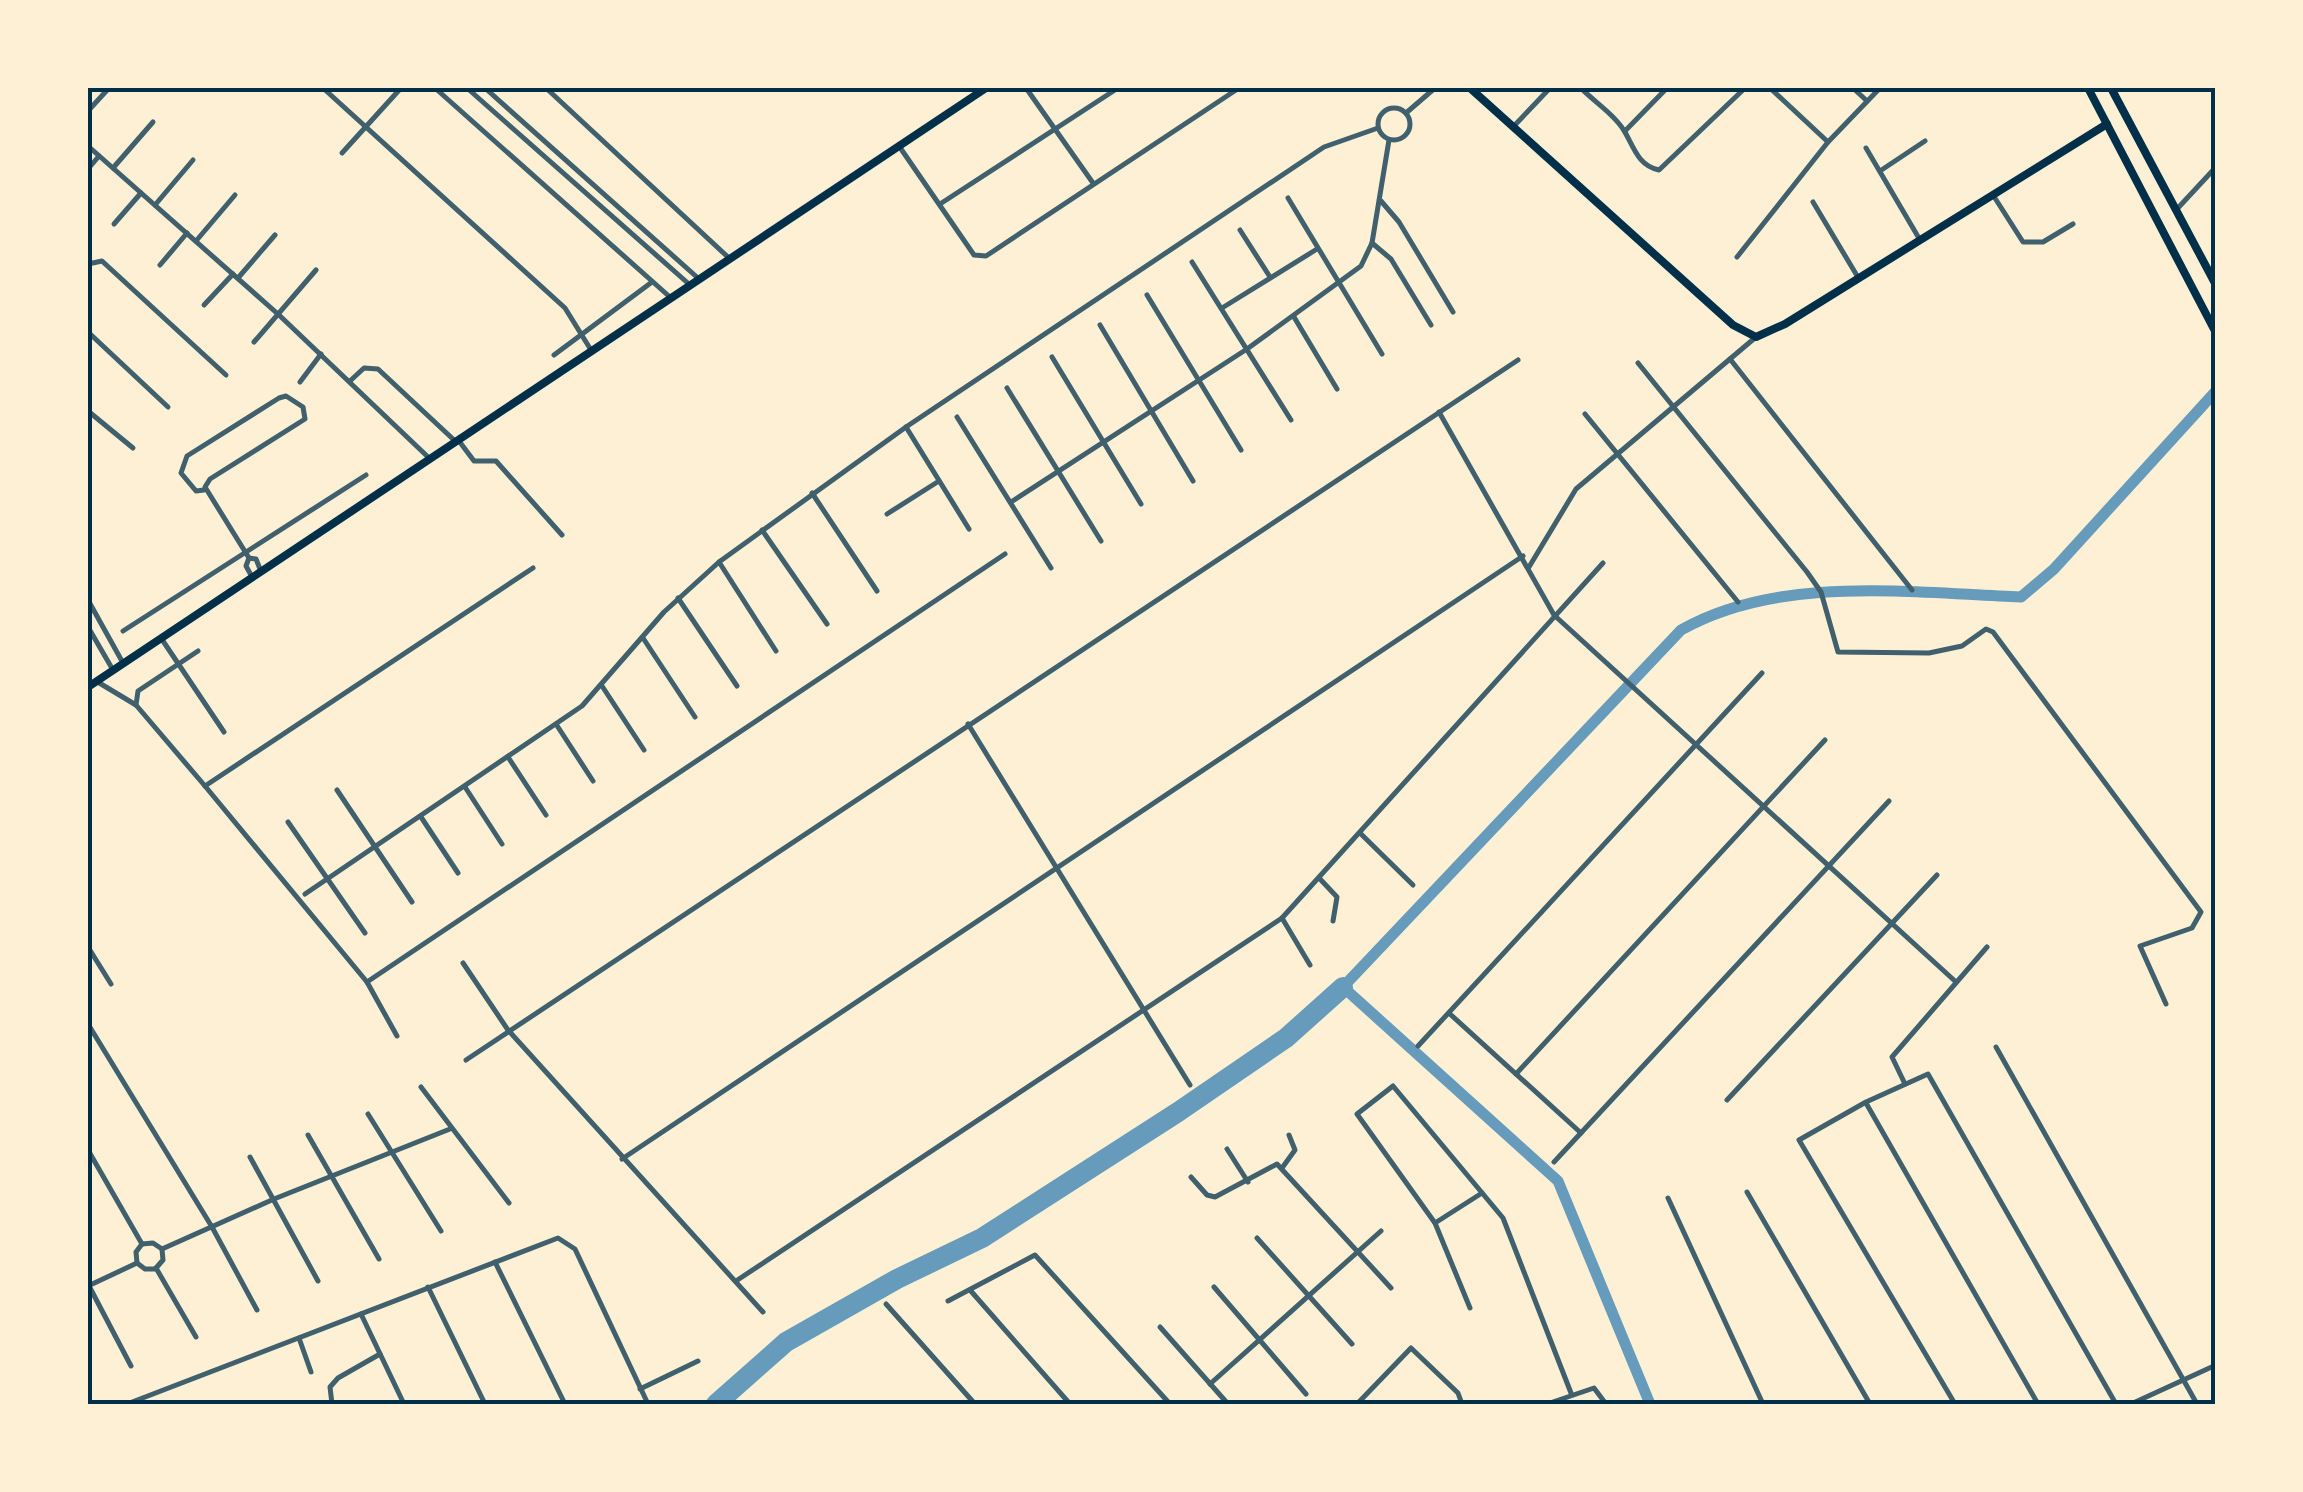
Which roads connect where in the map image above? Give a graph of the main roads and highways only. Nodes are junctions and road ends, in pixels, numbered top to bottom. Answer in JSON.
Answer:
{"nodes":[{"id":1,"x":986,"y":88,"type":"edge"},
{"id":2,"x":1470,"y":88,"type":"edge"},
{"id":3,"x":2088,"y":88,"type":"edge"},
{"id":4,"x":2111,"y":88,"type":"edge"},
{"id":5,"x":2125,"y":115,"type":"junction"},
{"id":6,"x":2107,"y":124,"type":"junction"},
{"id":7,"x":2216,"y":284,"type":"edge"},
{"id":8,"x":2216,"y":333,"type":"edge"},
{"id":9,"x":88,"y":688,"type":"edge"}],
"edges":[{"from":1,"to":9,"type":"main road"},
{"from":2,"to":6,"type":"main road"},
{"from":3,"to":6,"type":"main road"},
{"from":4,"to":5,"type":"main road"},
{"from":5,"to":6,"type":"main road"},
{"from":5,"to":7,"type":"main road"},
{"from":6,"to":8,"type":"main road"}]}
